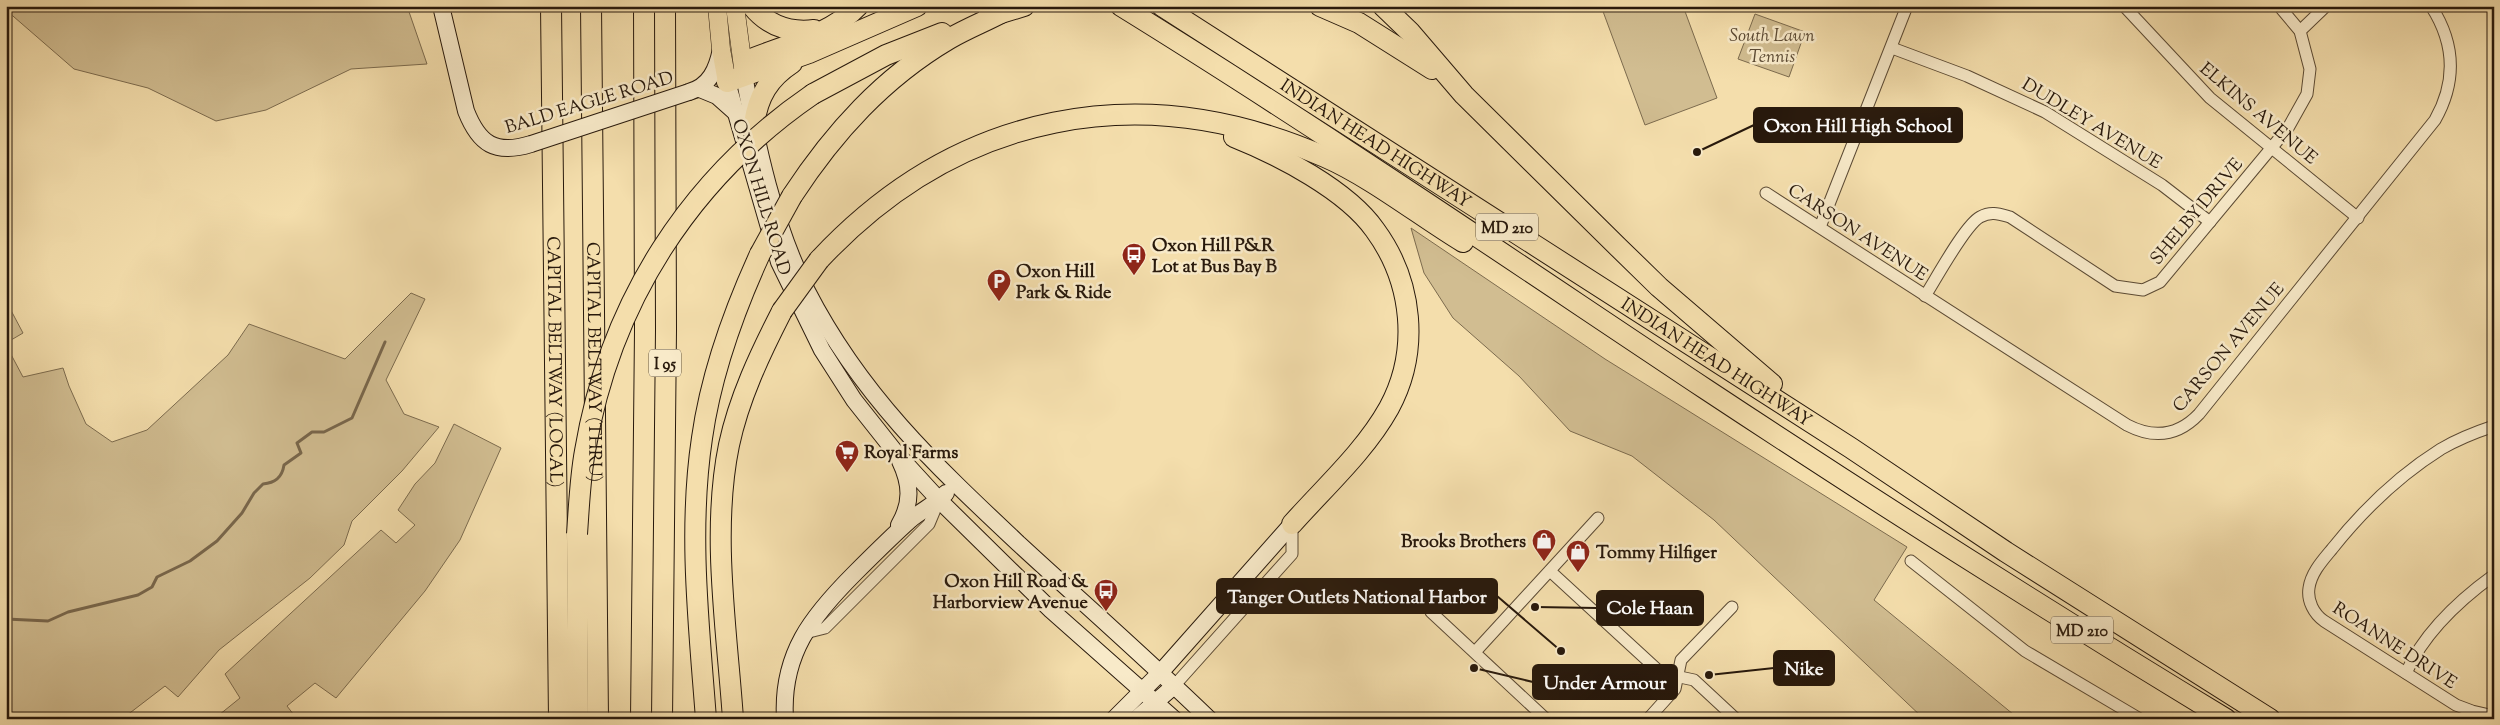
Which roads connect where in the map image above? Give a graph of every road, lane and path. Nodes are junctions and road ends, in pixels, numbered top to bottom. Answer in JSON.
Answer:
{"nodes":[{"id":1,"x":441,"y":6,"type":"edge"},
{"id":2,"x":545,"y":6,"type":"edge"},
{"id":3,"x":551,"y":6,"type":"edge"},
{"id":4,"x":591,"y":6,"type":"edge"},
{"id":5,"x":644,"y":6,"type":"edge"},
{"id":6,"x":664,"y":6,"type":"edge"},
{"id":7,"x":717,"y":6,"type":"edge"},
{"id":8,"x":735,"y":6,"type":"edge"},
{"id":9,"x":752,"y":6,"type":"edge"},
{"id":10,"x":858,"y":6,"type":"edge"},
{"id":11,"x":917,"y":6,"type":"edge"},
{"id":12,"x":1024,"y":6,"type":"edge"},
{"id":13,"x":1121,"y":6,"type":"edge"},
{"id":14,"x":1162,"y":6,"type":"edge"},
{"id":15,"x":1320,"y":6,"type":"edge"},
{"id":16,"x":1383,"y":6,"type":"edge"},
{"id":17,"x":1907,"y":6,"type":"edge"},
{"id":18,"x":2124,"y":6,"type":"edge"},
{"id":19,"x":2279,"y":6,"type":"edge"},
{"id":20,"x":2326,"y":6,"type":"edge"},
{"id":21,"x":2431,"y":6,"type":"edge"},
{"id":22,"x":1001,"y":13,"type":"junction"},
{"id":23,"x":828,"y":27,"type":"junction"},
{"id":24,"x":2300,"y":31,"type":"junction"},
{"id":25,"x":1892,"y":48,"type":"junction"},
{"id":26,"x":721,"y":49,"type":"junction"},
{"id":27,"x":809,"y":53,"type":"junction"},
{"id":28,"x":552,"y":58,"type":"junction"},
{"id":29,"x":735,"y":67,"type":"junction"},
{"id":30,"x":694,"y":90,"type":"junction"},
{"id":31,"x":1464,"y":95,"type":"junction"},
{"id":32,"x":736,"y":113,"type":"junction"},
{"id":33,"x":1161,"y":115,"type":"junction"},
{"id":34,"x":754,"y":124,"type":"junction"},
{"id":35,"x":2272,"y":148,"type":"junction"},
{"id":36,"x":1766,"y":193,"type":"dead end"},
{"id":37,"x":2358,"y":218,"type":"junction"},
{"id":38,"x":2210,"y":222,"type":"junction"},
{"id":39,"x":1820,"y":227,"type":"junction"},
{"id":40,"x":1925,"y":296,"type":"junction"},
{"id":41,"x":1709,"y":391,"type":"junction"},
{"id":42,"x":2494,"y":426,"type":"edge"},
{"id":43,"x":1851,"y":448,"type":"junction"},
{"id":44,"x":896,"y":453,"type":"junction"},
{"id":45,"x":954,"y":484,"type":"junction"},
{"id":46,"x":939,"y":500,"type":"junction"},
{"id":47,"x":1598,"y":518,"type":"dead end"},
{"id":48,"x":1292,"y":524,"type":"junction"},
{"id":49,"x":891,"y":537,"type":"junction"},
{"id":50,"x":1910,"y":561,"type":"dead end"},
{"id":51,"x":1550,"y":571,"type":"junction"},
{"id":52,"x":2494,"y":575,"type":"edge"},
{"id":53,"x":1732,"y":607,"type":"dead end"},
{"id":54,"x":1431,"y":612,"type":"dead end"},
{"id":55,"x":805,"y":633,"type":"junction"},
{"id":56,"x":1475,"y":652,"type":"junction"},
{"id":57,"x":1160,"y":673,"type":"junction"},
{"id":58,"x":2406,"y":673,"type":"junction"},
{"id":59,"x":1678,"y":676,"type":"junction"},
{"id":60,"x":1174,"y":686,"type":"junction"},
{"id":61,"x":1149,"y":695,"type":"junction"},
{"id":62,"x":2494,"y":716,"type":"edge"},
{"id":63,"x":559,"y":719,"type":"edge"},
{"id":64,"x":578,"y":719,"type":"edge"},
{"id":65,"x":598,"y":719,"type":"edge"},
{"id":66,"x":641,"y":719,"type":"edge"},
{"id":67,"x":662,"y":719,"type":"edge"},
{"id":68,"x":706,"y":719,"type":"edge"},
{"id":69,"x":733,"y":719,"type":"edge"},
{"id":70,"x":785,"y":719,"type":"edge"},
{"id":71,"x":1114,"y":719,"type":"edge"},
{"id":72,"x":1136,"y":719,"type":"edge"},
{"id":73,"x":1174,"y":719,"type":"edge"},
{"id":74,"x":1209,"y":719,"type":"edge"},
{"id":75,"x":1546,"y":719,"type":"edge"},
{"id":76,"x":1648,"y":719,"type":"edge"},
{"id":77,"x":1736,"y":719,"type":"edge"},
{"id":78,"x":2140,"y":719,"type":"edge"},
{"id":79,"x":2226,"y":719,"type":"edge"},
{"id":80,"x":2270,"y":719,"type":"edge"}],
"edges":[{"from":1,"to":30,"type":"main road","name":"BALD EAGLE ROAD","bridge":true},
{"from":2,"to":28,"type":"highway"},
{"from":3,"to":28,"type":"highway","name":"CAPITAL BELTWAY (LOCAL)"},
{"from":4,"to":65,"type":"highway","name":"CAPITAL BELTWAY (THRU)"},
{"from":5,"to":66,"type":"highway","number":"I 95"},
{"from":6,"to":67,"type":"highway","number":"I 95"},
{"from":7,"to":26,"type":"main road","name":"OXON HILL ROAD"},
{"from":8,"to":29,"type":"main road"},
{"from":9,"to":23,"type":"highway"},
{"from":10,"to":23,"type":"highway"},
{"from":11,"to":27,"type":"highway"},
{"from":12,"to":22,"type":"highway"},
{"from":13,"to":41,"type":"highway","name":"INDIAN HEAD HIGHWAY","number":"MD 210"},
{"from":14,"to":43,"type":"highway","name":"INDIAN HEAD HIGHWAY","number":"MD 210"},
{"from":15,"to":31,"type":"highway"},
{"from":16,"to":31,"type":"highway"},
{"from":17,"to":25,"type":"street"},
{"from":18,"to":35,"type":"street","name":"ELKINS AVENUE"},
{"from":19,"to":24,"type":"street","name":"SHELBY DRIVE"},
{"from":20,"to":24,"type":"street"},
{"from":21,"to":37,"type":"street","name":"CARSON AVENUE"},
{"from":22,"to":64,"type":"highway","bridge":true},
{"from":22,"to":68,"type":"highway","bridge":true},
{"from":23,"to":29,"type":"highway"},
{"from":24,"to":35,"type":"street","name":"SHELBY DRIVE"},
{"from":25,"to":38,"type":"street","name":"DUDLEY AVENUE"},
{"from":25,"to":39,"type":"street"},
{"from":26,"to":29,"type":"main road","name":"OXON HILL ROAD"},
{"from":26,"to":30,"type":"main road","name":"BALD EAGLE ROAD"},
{"from":27,"to":29,"type":"highway"},
{"from":27,"to":34,"type":"highway"},
{"from":28,"to":63,"type":"highway","name":"CAPITAL BELTWAY (LOCAL)"},
{"from":29,"to":32,"type":"main road","name":"OXON HILL ROAD"},
{"from":29,"to":34,"type":"main road","name":"OXON HILL ROAD"},
{"from":30,"to":32,"type":"main road","name":"BALD EAGLE ROAD"},
{"from":31,"to":43,"type":"highway"},
{"from":32,"to":44,"type":"main road","name":"OXON HILL ROAD"},
{"from":33,"to":41,"type":"highway"},
{"from":33,"to":48,"type":"highway"},
{"from":33,"to":69,"type":"highway","bridge":true},
{"from":34,"to":45,"type":"main road","name":"OXON HILL ROAD"},
{"from":35,"to":37,"type":"street","name":"ELKINS AVENUE"},
{"from":35,"to":38,"type":"street","name":"SHELBY DRIVE"},
{"from":36,"to":39,"type":"street","name":"CARSON AVENUE"},
{"from":37,"to":40,"type":"street","name":"CARSON AVENUE"},
{"from":38,"to":40,"type":"street","name":"SHELBY DRIVE"},
{"from":39,"to":40,"type":"street","name":"CARSON AVENUE"},
{"from":41,"to":79,"type":"highway","name":"INDIAN HEAD HIGHWAY","number":"MD 210"},
{"from":42,"to":58,"type":"street","name":"ROANNE DRIVE"},
{"from":43,"to":80,"type":"highway","name":"INDIAN HEAD HIGHWAY","number":"MD 210"},
{"from":44,"to":46,"type":"main road","name":"OXON HILL ROAD"},
{"from":44,"to":49,"type":"main road"},
{"from":45,"to":46,"type":"main road"},
{"from":45,"to":57,"type":"main road","name":"OXON HILL ROAD"},
{"from":46,"to":49,"type":"main road"},
{"from":46,"to":55,"type":"street"},
{"from":46,"to":61,"type":"main road","name":"OXON HILL ROAD"},
{"from":47,"to":51,"type":"street"},
{"from":48,"to":57,"type":"main road"},
{"from":48,"to":60,"type":"street"},
{"from":49,"to":55,"type":"main road"},
{"from":50,"to":78,"type":"street"},
{"from":51,"to":56,"type":"street"},
{"from":51,"to":59,"type":"street"},
{"from":52,"to":58,"type":"street"},
{"from":53,"to":59,"type":"street"},
{"from":54,"to":56,"type":"street"},
{"from":55,"to":70,"type":"main road"},
{"from":56,"to":75,"type":"street"},
{"from":57,"to":60,"type":"main road","name":"OXON HILL ROAD"},
{"from":57,"to":61,"type":"main road"},
{"from":58,"to":62,"type":"street","name":"ROANNE DRIVE"},
{"from":59,"to":76,"type":"street"},
{"from":59,"to":77,"type":"street"},
{"from":60,"to":61,"type":"main road"},
{"from":60,"to":74,"type":"main road","name":"OXON HILL ROAD"},
{"from":61,"to":71,"type":"main road"},
{"from":61,"to":72,"type":"main road"},
{"from":61,"to":73,"type":"main road","name":"OXON HILL ROAD"}]}
